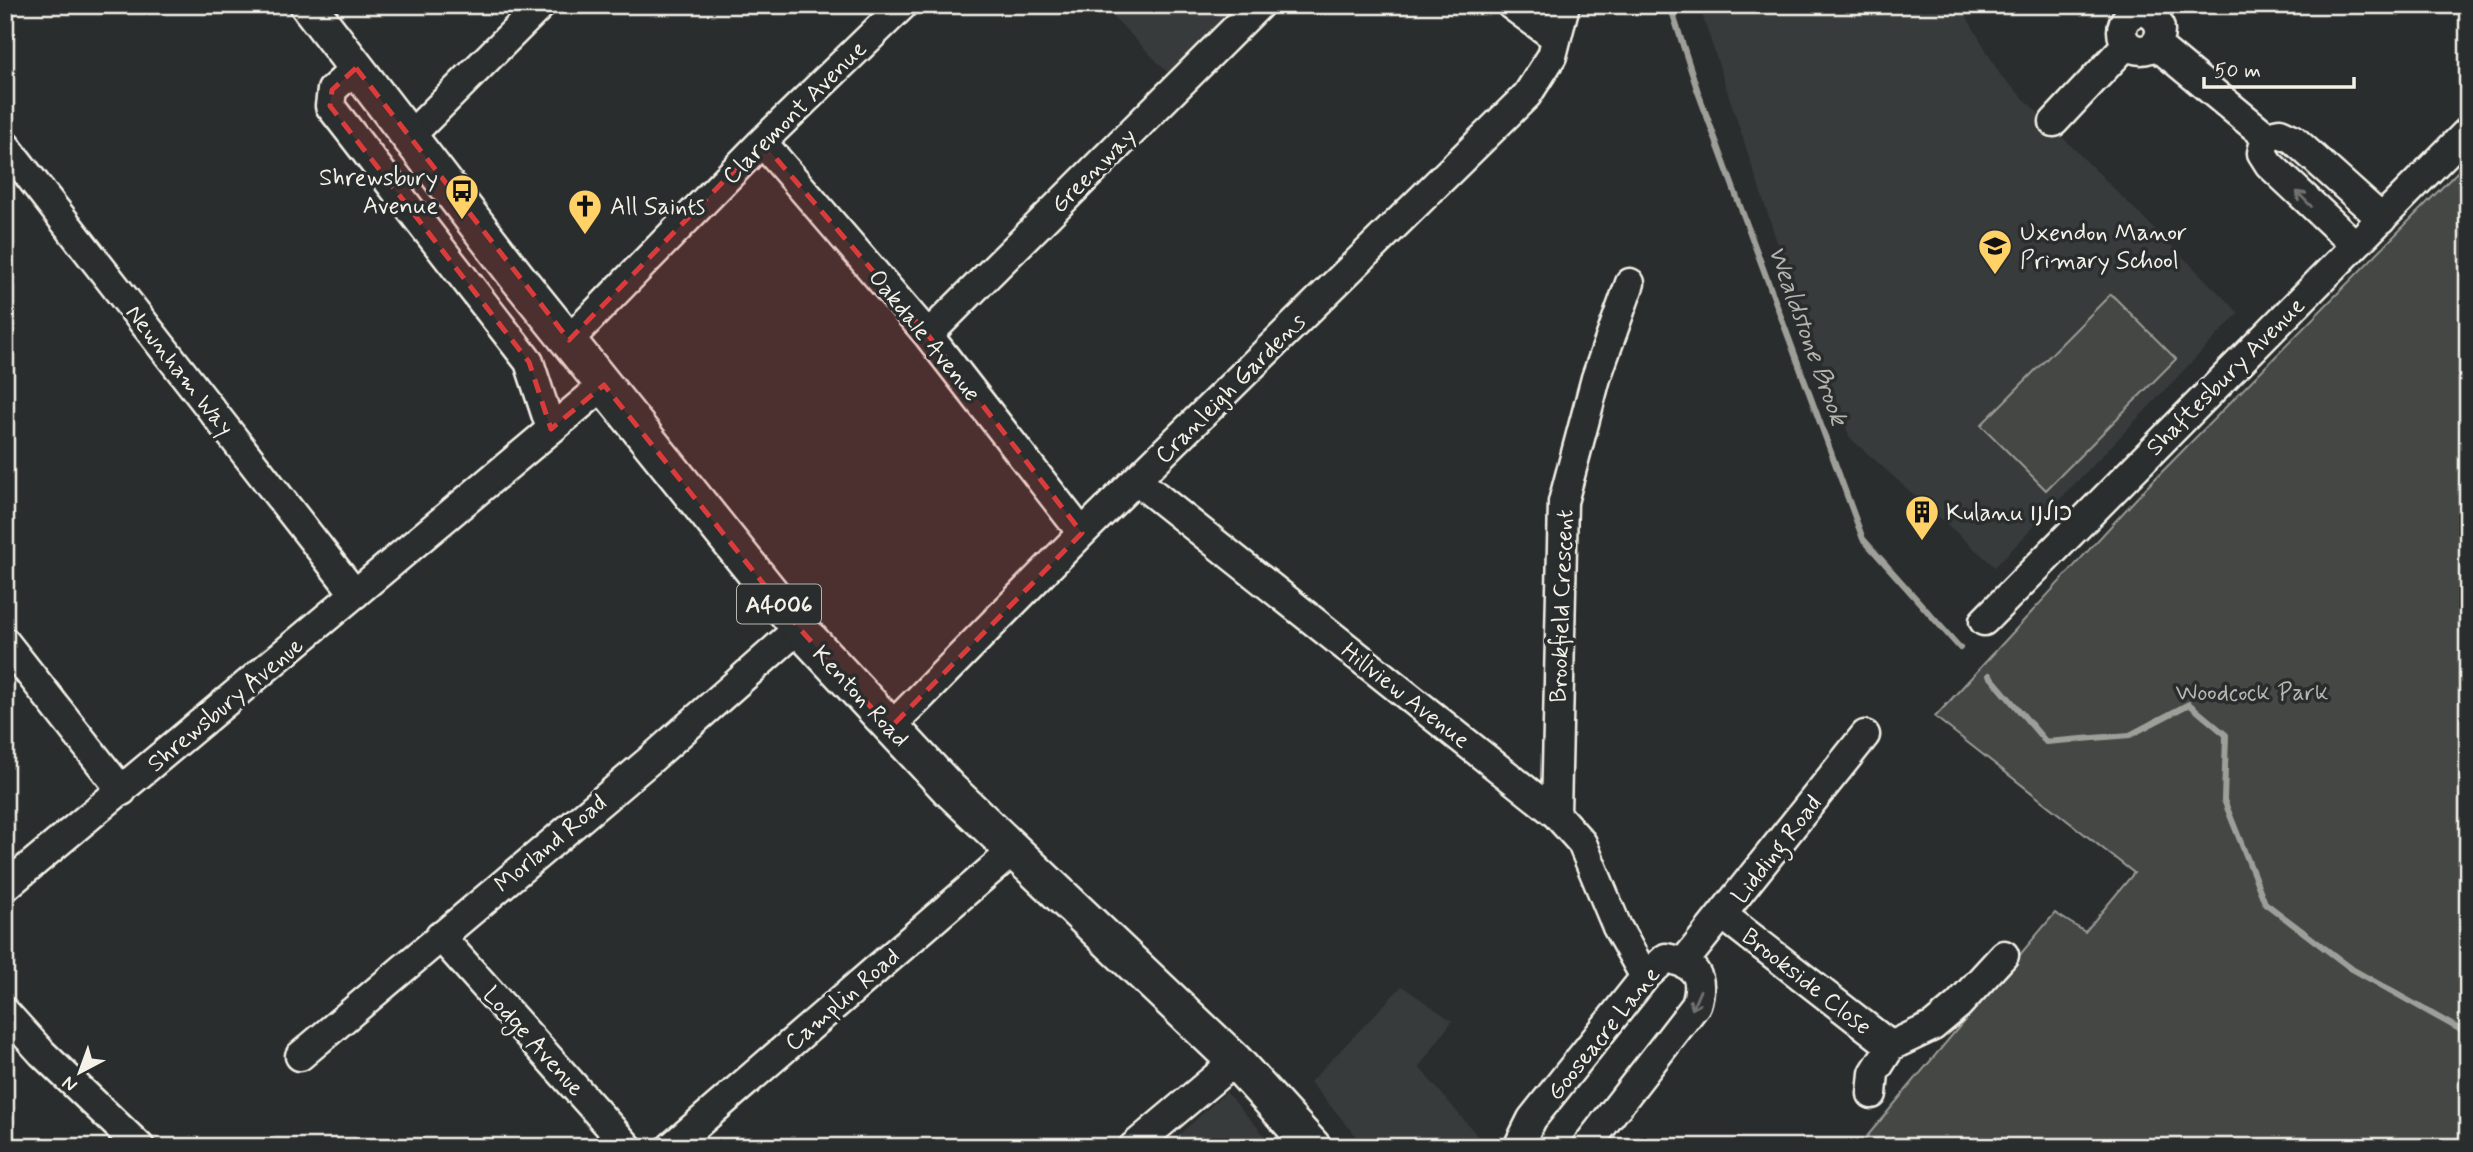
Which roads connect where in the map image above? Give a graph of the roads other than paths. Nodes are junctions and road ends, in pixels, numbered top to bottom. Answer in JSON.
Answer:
{"nodes":[{"id":1,"x":307,"y":5,"type":"edge"},
{"id":2,"x":541,"y":5,"type":"edge"},
{"id":3,"x":903,"y":5,"type":"edge"},
{"id":4,"x":1259,"y":5,"type":"edge"},
{"id":5,"x":1511,"y":5,"type":"edge"},
{"id":6,"x":1565,"y":5,"type":"edge"},
{"id":7,"x":2140,"y":10,"type":"edge"},
{"id":8,"x":1556,"y":38,"type":"junction"},
{"id":9,"x":2127,"y":44,"type":"junction"},
{"id":10,"x":2155,"y":44,"type":"junction"},
{"id":11,"x":356,"y":68,"type":"junction"},
{"id":12,"x":2054,"y":122,"type":"dead end"},
{"id":13,"x":2468,"y":131,"type":"edge"},
{"id":14,"x":410,"y":136,"type":"junction"},
{"id":15,"x":2266,"y":136,"type":"junction"},
{"id":16,"x":762,"y":142,"type":"junction"},
{"id":17,"x":5,"y":145,"type":"edge"},
{"id":18,"x":2382,"y":219,"type":"junction"},
{"id":19,"x":2355,"y":245,"type":"junction"},
{"id":20,"x":1630,"y":283,"type":"dead end"},
{"id":21,"x":928,"y":335,"type":"junction"},
{"id":22,"x":569,"y":340,"type":"junction"},
{"id":23,"x":604,"y":385,"type":"junction"},
{"id":24,"x":551,"y":429,"type":"junction"},
{"id":25,"x":1136,"y":480,"type":"junction"},
{"id":26,"x":1082,"y":533,"type":"junction"},
{"id":27,"x":355,"y":594,"type":"junction"},
{"id":28,"x":1984,"y":621,"type":"dead end"},
{"id":29,"x":799,"y":628,"type":"junction"},
{"id":30,"x":5,"y":642,"type":"edge"},
{"id":31,"x":890,"y":729,"type":"junction"},
{"id":32,"x":1865,"y":735,"type":"dead end"},
{"id":33,"x":122,"y":791,"type":"junction"},
{"id":34,"x":1556,"y":814,"type":"junction"},
{"id":35,"x":1013,"y":850,"type":"junction"},
{"id":36,"x":5,"y":887,"type":"edge"},
{"id":37,"x":1724,"y":916,"type":"junction"},
{"id":38,"x":439,"y":936,"type":"junction"},
{"id":39,"x":1630,"y":947,"type":"junction"},
{"id":40,"x":2004,"y":955,"type":"dead end"},
{"id":41,"x":1675,"y":960,"type":"junction"},
{"id":42,"x":1645,"y":976,"type":"junction"},
{"id":43,"x":5,"y":1012,"type":"edge"},
{"id":44,"x":1891,"y":1045,"type":"junction"},
{"id":45,"x":300,"y":1056,"type":"dead end"},
{"id":46,"x":1235,"y":1061,"type":"junction"},
{"id":47,"x":1872,"y":1094,"type":"dead end"},
{"id":48,"x":1523,"y":1145,"type":"edge"},
{"id":49,"x":140,"y":1147,"type":"edge"},
{"id":50,"x":628,"y":1147,"type":"edge"},
{"id":51,"x":671,"y":1147,"type":"edge"},
{"id":52,"x":1133,"y":1147,"type":"edge"},
{"id":53,"x":1313,"y":1147,"type":"edge"},
{"id":54,"x":1586,"y":1147,"type":"edge"}],
"edges":[{"from":1,"to":11,"type":"main road","name":"Kenton Road","number":"A4006"},
{"from":2,"to":14,"type":"street"},
{"from":3,"to":16,"type":"street","name":"Claremont Avenue"},
{"from":4,"to":21,"type":"street","name":"Greenway"},
{"from":5,"to":8,"type":"street"},
{"from":6,"to":8,"type":"street","name":"Cranleigh Gardens"},
{"from":7,"to":9,"type":"street"},
{"from":7,"to":10,"type":"street"},
{"from":8,"to":25,"type":"street","name":"Cranleigh Gardens"},
{"from":9,"to":10,"type":"street"},
{"from":9,"to":12,"type":"street"},
{"from":10,"to":15,"type":"street"},
{"from":11,"to":14,"type":"main road","name":"Kenton Road","number":"A4006"},
{"from":11,"to":24,"type":"street"},
{"from":13,"to":18,"type":"street","name":"Shaftesbury Avenue"},
{"from":14,"to":22,"type":"main road","name":"Kenton Road","number":"A4006"},
{"from":15,"to":18,"type":"street"},
{"from":19,"to":15,"type":"street","one_way":true},
{"from":16,"to":21,"type":"street","name":"Oakdale Avenue"},
{"from":16,"to":22,"type":"street","name":"Claremont Avenue"},
{"from":17,"to":27,"type":"street","name":"Newnham Way"},
{"from":18,"to":19,"type":"street","name":"Shaftesbury Avenue"},
{"from":19,"to":28,"type":"street","name":"Shaftesbury Avenue"},
{"from":20,"to":34,"type":"street","name":"Brookfield Crescent"},
{"from":21,"to":26,"type":"street","name":"Oakdale Avenue"},
{"from":22,"to":23,"type":"main road","name":"Kenton Road","number":"A4006"},
{"from":23,"to":24,"type":"street","name":"Shrewsbury Avenue"},
{"from":23,"to":29,"type":"main road","name":"Kenton Road","number":"A4006"},
{"from":24,"to":27,"type":"street","name":"Shrewsbury Avenue"},
{"from":25,"to":26,"type":"street","name":"Cranleigh Gardens"},
{"from":25,"to":34,"type":"street","name":"Hillview Avenue"},
{"from":26,"to":31,"type":"street","name":"Cranleigh Gardens"},
{"from":27,"to":33,"type":"street","name":"Shrewsbury Avenue"},
{"from":29,"to":31,"type":"main road","name":"Kenton Road","number":"A4006"},
{"from":29,"to":38,"type":"street","name":"Morland Road"},
{"from":30,"to":33,"type":"street"},
{"from":31,"to":35,"type":"main road","name":"Kenton Road","number":"A4006"},
{"from":32,"to":37,"type":"street","name":"Lidding Road"},
{"from":33,"to":36,"type":"street","name":"Shrewsbury Avenue"},
{"from":34,"to":39,"type":"street","name":"Hillview Avenue"},
{"from":35,"to":46,"type":"main road","name":"Kenton Road","number":"A4006"},
{"from":35,"to":51,"type":"street","name":"Camplin Road"},
{"from":37,"to":41,"type":"street","name":"Lidding Road"},
{"from":37,"to":44,"type":"street","name":"Brookside Close"},
{"from":38,"to":45,"type":"street","name":"Morland Road"},
{"from":38,"to":50,"type":"street","name":"Lodge Avenue"},
{"from":39,"to":41,"type":"street"},
{"from":39,"to":42,"type":"street","name":"Hillview Avenue"},
{"from":40,"to":44,"type":"street","name":"Brookside Close"},
{"from":41,"to":42,"type":"street","name":"Gooseacre Lane"},
{"from":41,"to":54,"type":"street","name":"Gooseacre Lane","one_way":true},
{"from":42,"to":48,"type":"street","name":"Gooseacre Lane"},
{"from":43,"to":49,"type":"street"},
{"from":44,"to":47,"type":"street","name":"Brookside Close"},
{"from":46,"to":52,"type":"street"},
{"from":46,"to":53,"type":"main road","name":"Kenton Road","number":"A4006"}]}
